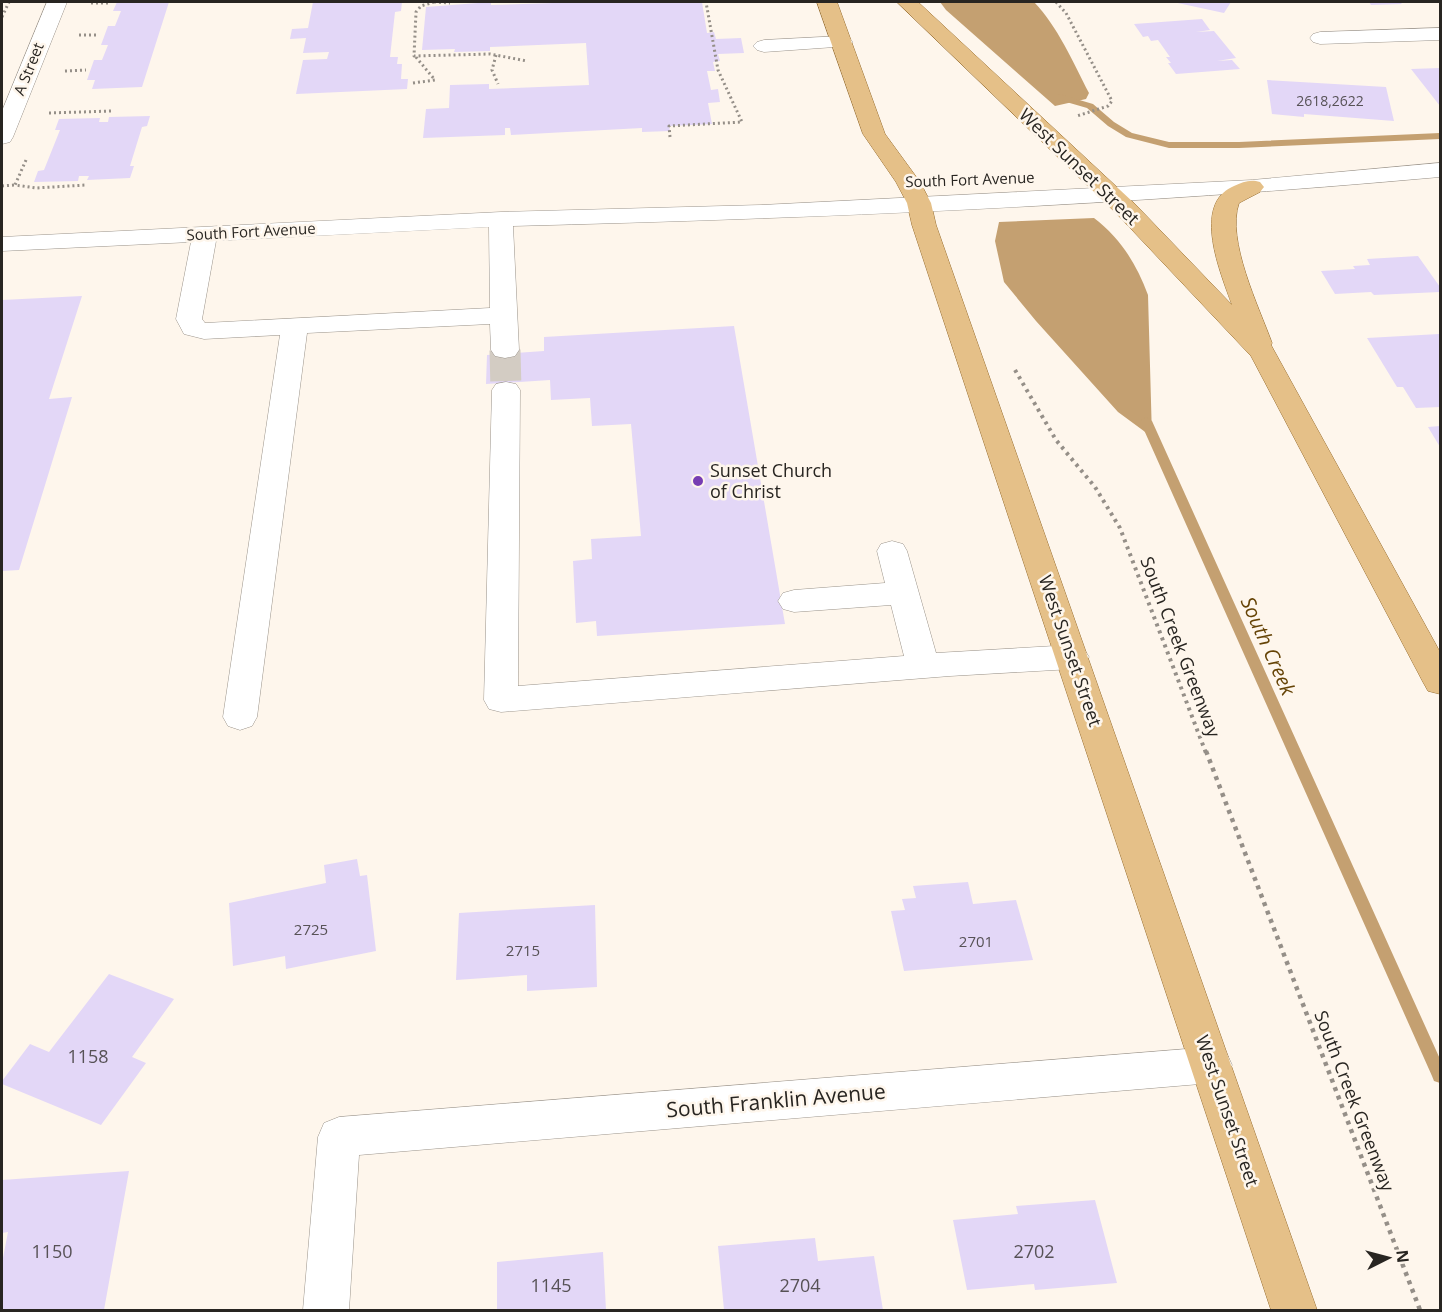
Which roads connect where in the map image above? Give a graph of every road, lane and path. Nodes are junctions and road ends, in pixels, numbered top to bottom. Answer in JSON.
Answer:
{"nodes":[{"id":1,"x":9,"y":2,"type":"edge"},
{"id":2,"x":57,"y":2,"type":"edge"},
{"id":3,"x":92,"y":2,"type":"edge"},
{"id":4,"x":434,"y":2,"type":"edge"},
{"id":5,"x":706,"y":2,"type":"edge"},
{"id":6,"x":827,"y":2,"type":"edge"},
{"id":7,"x":907,"y":2,"type":"edge"},
{"id":8,"x":1056,"y":2,"type":"edge"},
{"id":9,"x":111,"y":3,"type":"edge"},
{"id":10,"x":450,"y":3,"type":"edge"},
{"id":11,"x":2,"y":16,"type":"edge"},
{"id":12,"x":82,"y":25,"type":"dead end"},
{"id":13,"x":1440,"y":34,"type":"edge"},
{"id":14,"x":97,"y":35,"type":"dead end"},
{"id":15,"x":1320,"y":38,"type":"dead end"},
{"id":16,"x":842,"y":42,"type":"junction"},
{"id":17,"x":764,"y":46,"type":"dead end"},
{"id":18,"x":496,"y":55,"type":"junction"},
{"id":19,"x":414,"y":56,"type":"junction"},
{"id":20,"x":527,"y":61,"type":"dead end"},
{"id":21,"x":67,"y":62,"type":"dead end"},
{"id":22,"x":86,"y":70,"type":"dead end"},
{"id":23,"x":413,"y":83,"type":"dead end"},
{"id":24,"x":498,"y":84,"type":"dead end"},
{"id":25,"x":50,"y":103,"type":"dead end"},
{"id":26,"x":112,"y":111,"type":"dead end"},
{"id":27,"x":1077,"y":116,"type":"dead end"},
{"id":28,"x":2,"y":136,"type":"edge"},
{"id":29,"x":670,"y":137,"type":"dead end"},
{"id":30,"x":28,"y":155,"type":"dead end"},
{"id":31,"x":1440,"y":170,"type":"edge"},
{"id":32,"x":1088,"y":176,"type":"junction"},
{"id":33,"x":15,"y":185,"type":"junction"},
{"id":34,"x":86,"y":185,"type":"dead end"},
{"id":35,"x":844,"y":185,"type":"dead end"},
{"id":36,"x":2,"y":186,"type":"edge"},
{"id":37,"x":1252,"y":188,"type":"junction"},
{"id":38,"x":904,"y":189,"type":"junction"},
{"id":39,"x":1110,"y":194,"type":"junction"},
{"id":40,"x":501,"y":219,"type":"junction"},
{"id":41,"x":205,"y":234,"type":"junction"},
{"id":42,"x":2,"y":244,"type":"edge"},
{"id":43,"x":503,"y":315,"type":"junction"},
{"id":44,"x":295,"y":326,"type":"junction"},
{"id":45,"x":506,"y":350,"type":"tunnel mouth"},
{"id":46,"x":1263,"y":353,"type":"junction"},
{"id":47,"x":1014,"y":368,"type":"dead end"},
{"id":48,"x":506,"y":390,"type":"tunnel mouth"},
{"id":49,"x":892,"y":551,"type":"dead end"},
{"id":50,"x":903,"y":593,"type":"junction"},
{"id":51,"x":794,"y":601,"type":"dead end"},
{"id":52,"x":1072,"y":657,"type":"junction"},
{"id":53,"x":922,"y":666,"type":"junction"},
{"id":54,"x":1440,"y":682,"type":"edge"},
{"id":55,"x":240,"y":717,"type":"dead end"},
{"id":56,"x":1212,"y":1065,"type":"junction"},
{"id":57,"x":326,"y":1311,"type":"edge"},
{"id":58,"x":1294,"y":1311,"type":"edge"},
{"id":59,"x":1420,"y":1311,"type":"edge"}],
"edges":[{"from":1,"to":11,"type":"path"},
{"from":2,"to":28,"type":"street","name":"A Street"},
{"from":3,"to":9,"type":"path"},
{"from":4,"to":10,"type":"path"},
{"from":4,"to":19,"type":"path"},
{"from":5,"to":29,"type":"path"},
{"from":6,"to":16,"type":"main road","name":"West Sunset Street"},
{"from":7,"to":32,"type":"main road","name":"West Sunset Street"},
{"from":8,"to":27,"type":"path"},
{"from":12,"to":14,"type":"path"},
{"from":13,"to":15,"type":"street"},
{"from":16,"to":17,"type":"street"},
{"from":16,"to":38,"type":"main road","name":"West Sunset Street"},
{"from":18,"to":19,"type":"path"},
{"from":18,"to":20,"type":"path"},
{"from":18,"to":24,"type":"path"},
{"from":19,"to":23,"type":"path"},
{"from":21,"to":22,"type":"path"},
{"from":25,"to":26,"type":"path"},
{"from":30,"to":33,"type":"path"},
{"from":31,"to":32,"type":"street","name":"South Fort Avenue"},
{"from":31,"to":37,"type":"street","name":"South Fort Avenue"},
{"from":32,"to":38,"type":"street","name":"South Fort Avenue"},
{"from":32,"to":39,"type":"main road","name":"West Sunset Street"},
{"from":33,"to":34,"type":"path"},
{"from":33,"to":36,"type":"path"},
{"from":35,"to":40,"type":"street","name":"South Fort Avenue"},
{"from":37,"to":39,"type":"street","name":"South Fort Avenue"},
{"from":37,"to":46,"type":"main road"},
{"from":38,"to":39,"type":"street","name":"South Fort Avenue"},
{"from":38,"to":40,"type":"street","name":"South Fort Avenue"},
{"from":38,"to":52,"type":"main road","name":"West Sunset Street"},
{"from":39,"to":46,"type":"main road","name":"West Sunset Street"},
{"from":40,"to":41,"type":"street","name":"South Fort Avenue"},
{"from":40,"to":43,"type":"street"},
{"from":41,"to":42,"type":"street","name":"South Fort Avenue"},
{"from":41,"to":44,"type":"street"},
{"from":43,"to":44,"type":"street"},
{"from":43,"to":45,"type":"street"},
{"from":44,"to":55,"type":"street"},
{"from":46,"to":54,"type":"main road","name":"West Sunset Street"},
{"from":47,"to":59,"type":"path","name":"South Creek Greenway"},
{"from":48,"to":53,"type":"street"},
{"from":49,"to":50,"type":"street"},
{"from":50,"to":51,"type":"street"},
{"from":50,"to":53,"type":"street"},
{"from":52,"to":53,"type":"street"},
{"from":52,"to":56,"type":"main road","name":"West Sunset Street"},
{"from":56,"to":57,"type":"street","name":"South Franklin Avenue"},
{"from":56,"to":58,"type":"main road","name":"West Sunset Street"}]}
